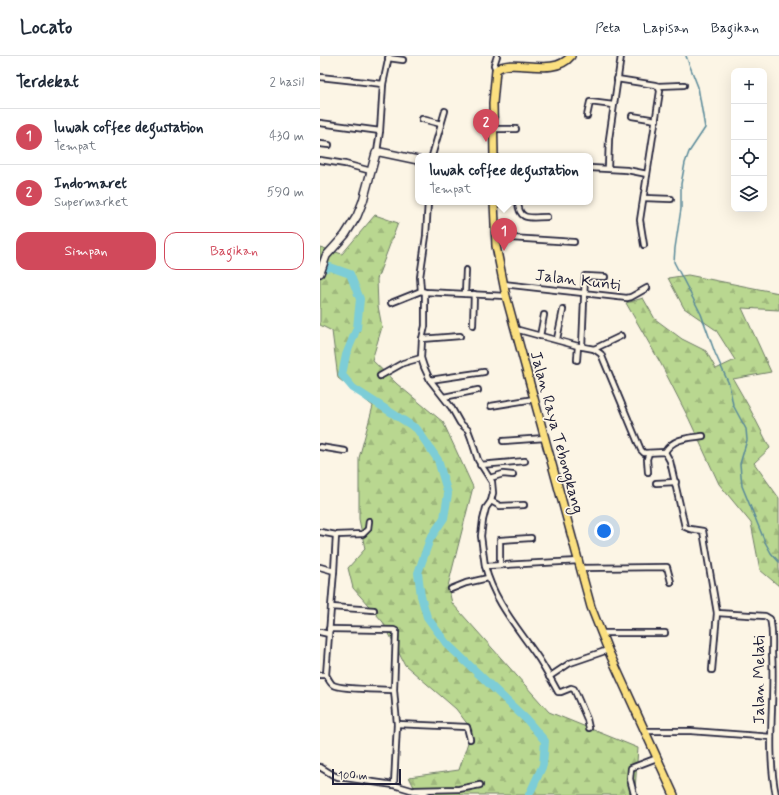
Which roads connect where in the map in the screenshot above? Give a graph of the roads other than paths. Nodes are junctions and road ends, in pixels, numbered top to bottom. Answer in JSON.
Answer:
{"nodes":[{"id":1,"x":497,"y":56,"type":"edge"},
{"id":2,"x":571,"y":56,"type":"edge"},
{"id":3,"x":621,"y":56,"type":"edge"},
{"id":4,"x":389,"y":57,"type":"edge"},
{"id":5,"x":403,"y":60,"type":"dead end"},
{"id":6,"x":496,"y":70,"type":"junction"},
{"id":7,"x":320,"y":76,"type":"edge"},
{"id":8,"x":617,"y":79,"type":"junction"},
{"id":9,"x":383,"y":84,"type":"junction"},
{"id":10,"x":684,"y":85,"type":"dead end"},
{"id":11,"x":658,"y":86,"type":"junction"},
{"id":12,"x":613,"y":105,"type":"junction"},
{"id":13,"x":445,"y":111,"type":"dead end"},
{"id":14,"x":587,"y":116,"type":"dead end"},
{"id":15,"x":632,"y":116,"type":"dead end"},
{"id":16,"x":422,"y":119,"type":"dead end"},
{"id":17,"x":656,"y":120,"type":"junction"},
{"id":18,"x":320,"y":123,"type":"edge"},
{"id":19,"x":441,"y":124,"type":"junction"},
{"id":20,"x":494,"y":129,"type":"junction"},
{"id":21,"x":516,"y":129,"type":"dead end"},
{"id":22,"x":380,"y":130,"type":"junction"},
{"id":23,"x":320,"y":144,"type":"edge"},
{"id":24,"x":329,"y":145,"type":"dead end"},
{"id":25,"x":377,"y":152,"type":"junction"},
{"id":26,"x":433,"y":153,"type":"edge"},
{"id":27,"x":494,"y":153,"type":"edge"},
{"id":28,"x":415,"y":159,"type":"edge"},
{"id":29,"x":320,"y":160,"type":"edge"},
{"id":30,"x":593,"y":168,"type":"edge"},
{"id":31,"x":608,"y":168,"type":"junction"},
{"id":32,"x":370,"y":171,"type":"junction"},
{"id":33,"x":647,"y":174,"type":"junction"},
{"id":34,"x":644,"y":198,"type":"junction"},
{"id":35,"x":671,"y":199,"type":"dead end"},
{"id":36,"x":428,"y":205,"type":"edge"},
{"id":37,"x":494,"y":205,"type":"edge"},
{"id":38,"x":518,"y":205,"type":"edge"},
{"id":39,"x":547,"y":217,"type":"dead end"},
{"id":40,"x":495,"y":237,"type":"junction"},
{"id":41,"x":574,"y":242,"type":"dead end"},
{"id":42,"x":644,"y":245,"type":"dead end"},
{"id":43,"x":466,"y":270,"type":"dead end"},
{"id":44,"x":320,"y":273,"type":"edge"},
{"id":45,"x":605,"y":277,"type":"dead end"},
{"id":46,"x":503,"y":284,"type":"junction"},
{"id":47,"x":647,"y":288,"type":"dead end"},
{"id":48,"x":423,"y":291,"type":"junction"},
{"id":49,"x":465,"y":294,"type":"junction"},
{"id":50,"x":474,"y":294,"type":"junction"},
{"id":51,"x":584,"y":294,"type":"junction"},
{"id":52,"x":506,"y":296,"type":"junction"},
{"id":53,"x":391,"y":303,"type":"dead end"},
{"id":54,"x":563,"y":310,"type":"dead end"},
{"id":55,"x":544,"y":315,"type":"dead end"},
{"id":56,"x":473,"y":325,"type":"dead end"},
{"id":57,"x":515,"y":329,"type":"junction"},
{"id":58,"x":460,"y":336,"type":"dead end"},
{"id":59,"x":540,"y":336,"type":"junction"},
{"id":60,"x":621,"y":336,"type":"dead end"},
{"id":61,"x":422,"y":339,"type":"junction"},
{"id":62,"x":557,"y":339,"type":"junction"},
{"id":63,"x":580,"y":346,"type":"junction"},
{"id":64,"x":596,"y":350,"type":"junction"},
{"id":65,"x":421,"y":358,"type":"junction"},
{"id":66,"x":577,"y":360,"type":"dead end"},
{"id":67,"x":484,"y":372,"type":"dead end"},
{"id":68,"x":380,"y":376,"type":"dead end"},
{"id":69,"x":430,"y":380,"type":"junction"},
{"id":70,"x":478,"y":390,"type":"dead end"},
{"id":71,"x":444,"y":397,"type":"junction"},
{"id":72,"x":534,"y":399,"type":"junction"},
{"id":73,"x":491,"y":406,"type":"dead end"},
{"id":74,"x":703,"y":436,"type":"dead end"},
{"id":75,"x":544,"y":438,"type":"junction"},
{"id":76,"x":503,"y":441,"type":"dead end"},
{"id":77,"x":320,"y":447,"type":"edge"},
{"id":78,"x":345,"y":451,"type":"dead end"},
{"id":79,"x":665,"y":452,"type":"junction"},
{"id":80,"x":649,"y":453,"type":"junction"},
{"id":81,"x":525,"y":461,"type":"dead end"},
{"id":82,"x":480,"y":465,"type":"junction"},
{"id":83,"x":648,"y":472,"type":"dead end"},
{"id":84,"x":513,"y":475,"type":"dead end"},
{"id":85,"x":490,"y":478,"type":"junction"},
{"id":86,"x":676,"y":482,"type":"junction"},
{"id":87,"x":656,"y":483,"type":"dead end"},
{"id":88,"x":491,"y":501,"type":"junction"},
{"id":89,"x":524,"y":505,"type":"dead end"},
{"id":90,"x":369,"y":521,"type":"dead end"},
{"id":91,"x":320,"y":532,"type":"edge"},
{"id":92,"x":336,"y":535,"type":"junction"},
{"id":93,"x":531,"y":538,"type":"dead end"},
{"id":94,"x":580,"y":564,"type":"junction"},
{"id":95,"x":500,"y":565,"type":"junction"},
{"id":96,"x":485,"y":566,"type":"junction"},
{"id":97,"x":320,"y":568,"type":"edge"},
{"id":98,"x":334,"y":571,"type":"junction"},
{"id":99,"x":488,"y":578,"type":"junction"},
{"id":100,"x":671,"y":582,"type":"dead end"},
{"id":101,"x":452,"y":589,"type":"dead end"},
{"id":102,"x":330,"y":607,"type":"junction"},
{"id":103,"x":374,"y":610,"type":"dead end"},
{"id":104,"x":717,"y":613,"type":"junction"},
{"id":105,"x":329,"y":631,"type":"junction"},
{"id":106,"x":320,"y":632,"type":"edge"},
{"id":107,"x":601,"y":633,"type":"junction"},
{"id":108,"x":665,"y":634,"type":"dead end"},
{"id":109,"x":608,"y":650,"type":"junction"},
{"id":110,"x":712,"y":670,"type":"dead end"},
{"id":111,"x":320,"y":675,"type":"edge"},
{"id":112,"x":326,"y":675,"type":"junction"},
{"id":113,"x":549,"y":677,"type":"junction"},
{"id":114,"x":394,"y":690,"type":"junction"},
{"id":115,"x":396,"y":724,"type":"junction"},
{"id":116,"x":589,"y":728,"type":"dead end"},
{"id":117,"x":645,"y":731,"type":"junction"},
{"id":118,"x":771,"y":737,"type":"junction"},
{"id":119,"x":470,"y":739,"type":"dead end"},
{"id":120,"x":657,"y":758,"type":"junction"},
{"id":121,"x":320,"y":767,"type":"edge"},
{"id":122,"x":394,"y":785,"type":"junction"},
{"id":123,"x":480,"y":785,"type":"dead end"},
{"id":124,"x":411,"y":792,"type":"edge"},
{"id":125,"x":634,"y":794,"type":"dead end"},
{"id":126,"x":428,"y":795,"type":"edge"},
{"id":127,"x":674,"y":795,"type":"edge"},
{"id":128,"x":776,"y":795,"type":"edge"}],
"edges":[{"from":1,"to":6,"type":"street"},
{"from":2,"to":6,"type":"main road"},
{"from":3,"to":8,"type":"street"},
{"from":4,"to":5,"type":"street"},
{"from":4,"to":9,"type":"street"},
{"from":6,"to":20,"type":"main road"},
{"from":7,"to":9,"type":"street"},
{"from":8,"to":11,"type":"street"},
{"from":8,"to":12,"type":"street"},
{"from":9,"to":22,"type":"street"},
{"from":10,"to":11,"type":"street"},
{"from":11,"to":17,"type":"street"},
{"from":12,"to":14,"type":"street"},
{"from":12,"to":31,"type":"street"},
{"from":13,"to":19,"type":"street"},
{"from":15,"to":17,"type":"street"},
{"from":16,"to":19,"type":"street"},
{"from":17,"to":33,"type":"street"},
{"from":18,"to":22,"type":"street"},
{"from":19,"to":26,"type":"street"},
{"from":20,"to":21,"type":"street"},
{"from":20,"to":27,"type":"main road"},
{"from":22,"to":25,"type":"street"},
{"from":23,"to":24,"type":"street"},
{"from":25,"to":28,"type":"main road"},
{"from":25,"to":32,"type":"main road"},
{"from":29,"to":32,"type":"street"},
{"from":30,"to":31,"type":"street"},
{"from":31,"to":33,"type":"street"},
{"from":32,"to":44,"type":"main road"},
{"from":33,"to":34,"type":"street"},
{"from":34,"to":35,"type":"street"},
{"from":34,"to":42,"type":"street"},
{"from":36,"to":48,"type":"street"},
{"from":37,"to":40,"type":"main road","name":"Jalan Raya Tebongkang"},
{"from":38,"to":39,"type":"street"},
{"from":40,"to":41,"type":"street"},
{"from":40,"to":46,"type":"main road","name":"Jalan Raya Tebongkang"},
{"from":43,"to":49,"type":"street"},
{"from":45,"to":51,"type":"street"},
{"from":46,"to":51,"type":"street","name":"Jalan Kunti"},
{"from":46,"to":52,"type":"main road","name":"Jalan Raya Tebongkang"},
{"from":47,"to":51,"type":"street","name":"Jalan Kunti"},
{"from":48,"to":49,"type":"street"},
{"from":48,"to":53,"type":"street"},
{"from":48,"to":61,"type":"street"},
{"from":49,"to":50,"type":"street"},
{"from":50,"to":52,"type":"street"},
{"from":50,"to":56,"type":"street"},
{"from":51,"to":63,"type":"street"},
{"from":52,"to":57,"type":"main road","name":"Jalan Raya Tebongkang"},
{"from":54,"to":62,"type":"street"},
{"from":55,"to":59,"type":"street"},
{"from":57,"to":59,"type":"street"},
{"from":57,"to":72,"type":"main road","name":"Jalan Raya Tebongkang"},
{"from":58,"to":61,"type":"street"},
{"from":59,"to":62,"type":"street"},
{"from":60,"to":64,"type":"street"},
{"from":61,"to":65,"type":"street"},
{"from":62,"to":63,"type":"street"},
{"from":63,"to":64,"type":"street"},
{"from":63,"to":66,"type":"street"},
{"from":64,"to":80,"type":"street"},
{"from":65,"to":68,"type":"street"},
{"from":65,"to":69,"type":"street"},
{"from":67,"to":69,"type":"street"},
{"from":69,"to":71,"type":"street"},
{"from":70,"to":71,"type":"street"},
{"from":71,"to":82,"type":"street"},
{"from":72,"to":73,"type":"street"},
{"from":72,"to":75,"type":"main road","name":"Jalan Raya Tebongkang"},
{"from":74,"to":79,"type":"street"},
{"from":75,"to":76,"type":"street"},
{"from":75,"to":94,"type":"main road","name":"Jalan Raya Tebongkang"},
{"from":77,"to":78,"type":"street"},
{"from":79,"to":80,"type":"street"},
{"from":79,"to":86,"type":"street"},
{"from":80,"to":83,"type":"street"},
{"from":81,"to":82,"type":"street"},
{"from":82,"to":85,"type":"street"},
{"from":84,"to":85,"type":"street"},
{"from":85,"to":88,"type":"street"},
{"from":86,"to":87,"type":"street"},
{"from":86,"to":104,"type":"street"},
{"from":88,"to":89,"type":"street"},
{"from":88,"to":96,"type":"street"},
{"from":90,"to":92,"type":"street"},
{"from":91,"to":92,"type":"street"},
{"from":92,"to":98,"type":"street"},
{"from":93,"to":95,"type":"street"},
{"from":94,"to":95,"type":"street"},
{"from":94,"to":100,"type":"street"},
{"from":94,"to":107,"type":"main road","name":"Jalan Raya Tebongkang"},
{"from":95,"to":96,"type":"street"},
{"from":96,"to":99,"type":"street"},
{"from":97,"to":98,"type":"street"},
{"from":98,"to":102,"type":"street"},
{"from":99,"to":101,"type":"street"},
{"from":99,"to":113,"type":"street"},
{"from":102,"to":103,"type":"street"},
{"from":102,"to":105,"type":"street"},
{"from":104,"to":110,"type":"street"},
{"from":104,"to":118,"type":"street","name":"Jalan Melati"},
{"from":105,"to":106,"type":"street"},
{"from":105,"to":112,"type":"street"},
{"from":105,"to":114,"type":"street"},
{"from":107,"to":108,"type":"street"},
{"from":107,"to":109,"type":"main road","name":"Jalan Raya Tebongkang"},
{"from":109,"to":113,"type":"street"},
{"from":109,"to":117,"type":"main road","name":"Jalan Raya Tebongkang"},
{"from":111,"to":112,"type":"street"},
{"from":112,"to":114,"type":"street"},
{"from":113,"to":116,"type":"street"},
{"from":114,"to":115,"type":"street"},
{"from":115,"to":119,"type":"street"},
{"from":115,"to":122,"type":"street"},
{"from":117,"to":118,"type":"street"},
{"from":117,"to":120,"type":"main road","name":"Jalan Raya Tebongkang"},
{"from":118,"to":128,"type":"street","name":"Jalan Melati"},
{"from":120,"to":125,"type":"street"},
{"from":120,"to":127,"type":"main road","name":"Jalan Raya Tebongkang"},
{"from":121,"to":122,"type":"street"},
{"from":122,"to":124,"type":"street"},
{"from":123,"to":124,"type":"street"},
{"from":124,"to":126,"type":"street"}]}
